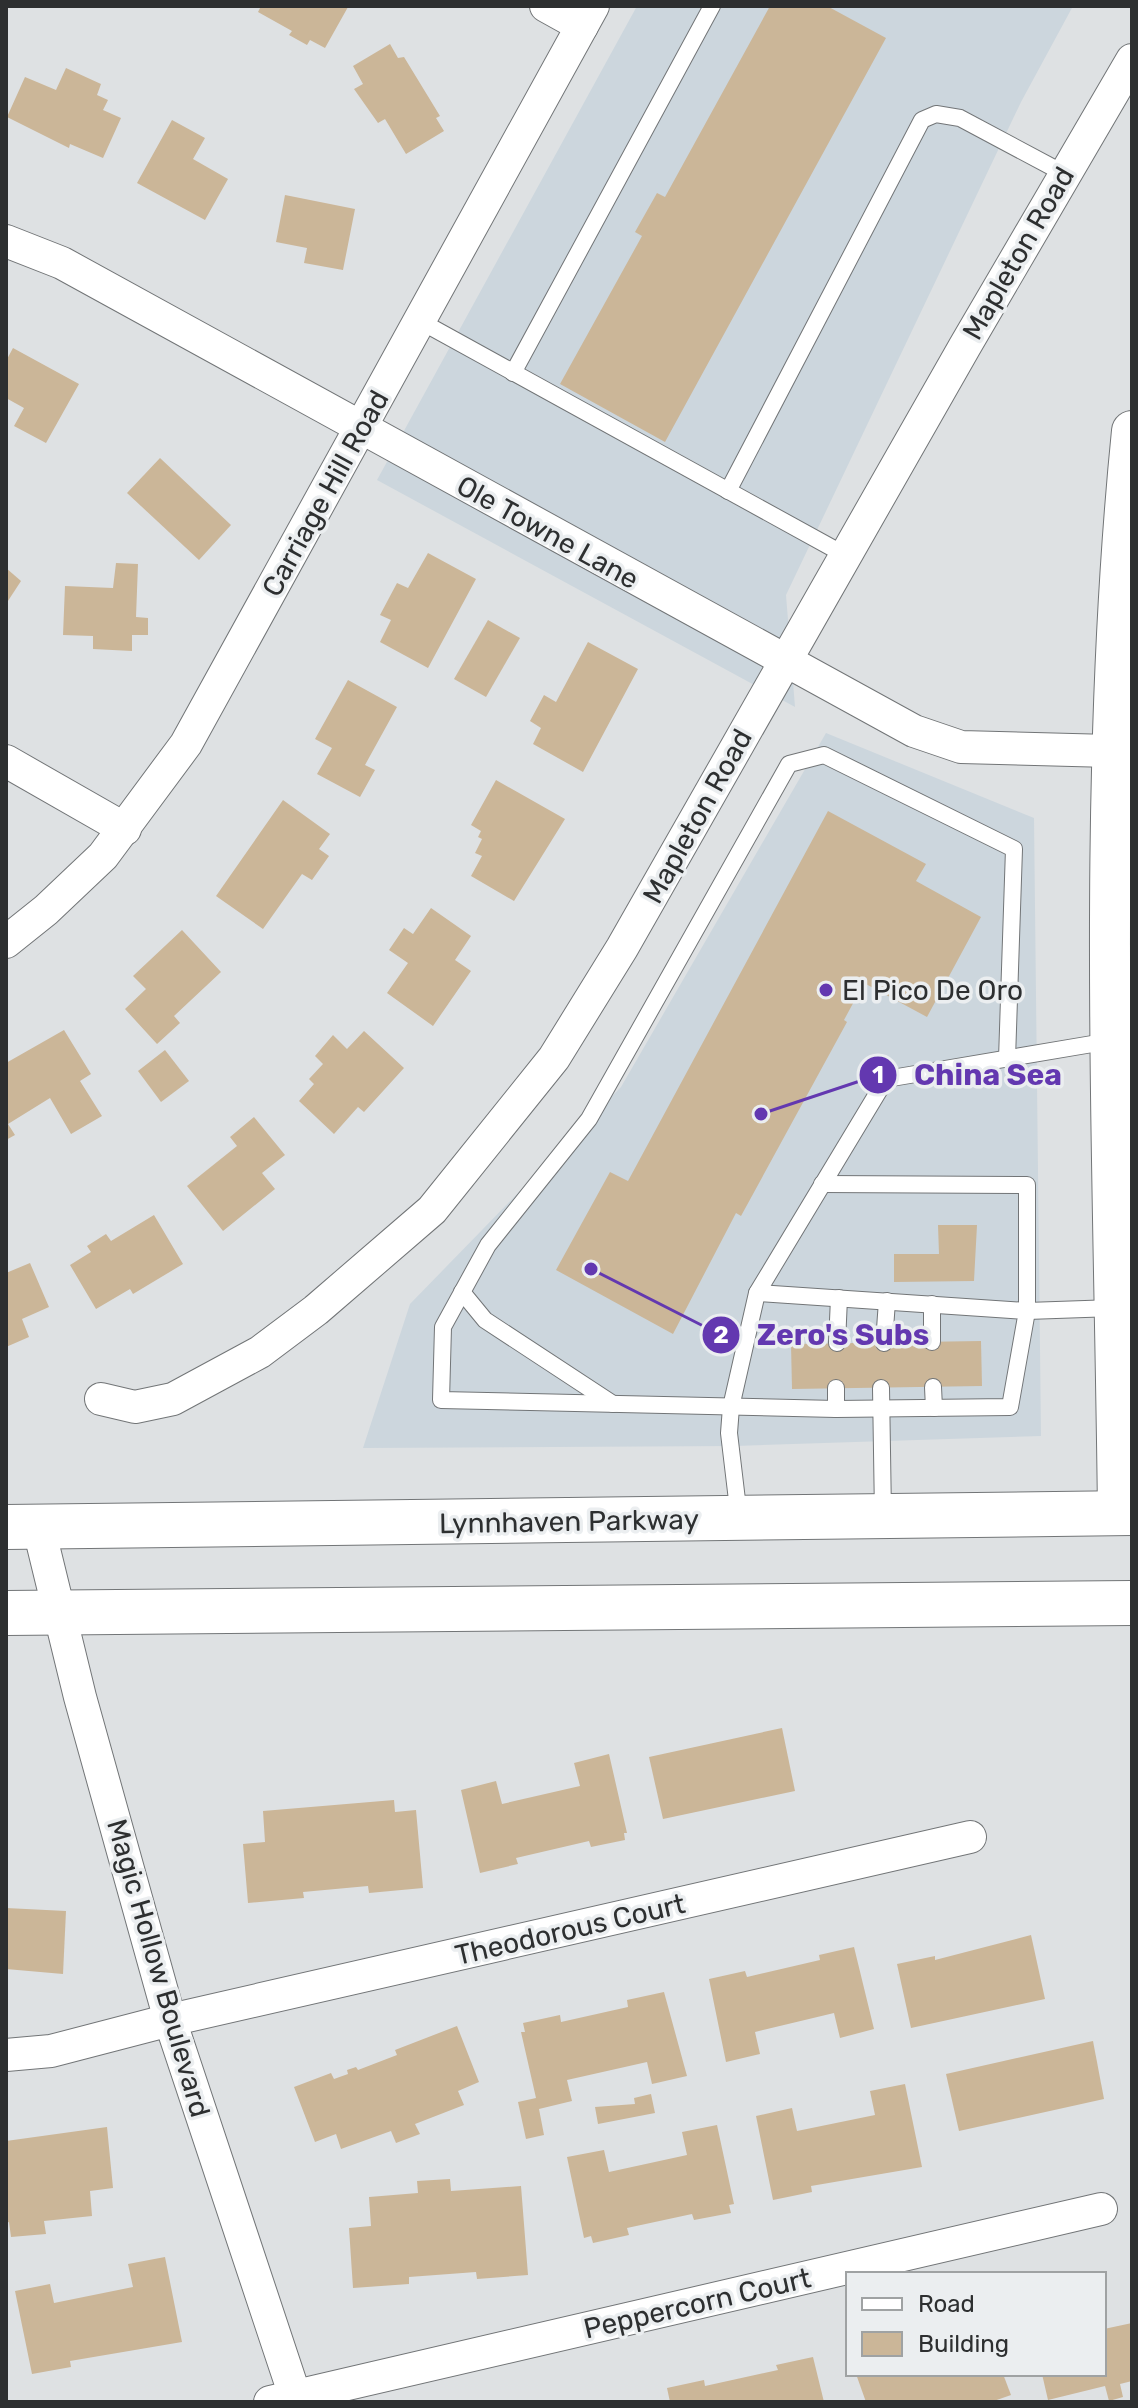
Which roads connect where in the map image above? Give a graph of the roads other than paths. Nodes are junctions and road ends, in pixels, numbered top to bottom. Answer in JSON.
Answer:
{"nodes":[{"id":1,"x":546,"y":6,"type":"edge"},
{"id":2,"x":712,"y":6,"type":"edge"},
{"id":3,"x":588,"y":16,"type":"edge"},
{"id":4,"x":1132,"y":60,"type":"edge"},
{"id":5,"x":1065,"y":174,"type":"junction"},
{"id":6,"x":6,"y":241,"type":"edge"},
{"id":7,"x":420,"y":321,"type":"junction"},
{"id":8,"x":513,"y":373,"type":"junction"},
{"id":9,"x":360,"y":429,"type":"junction"},
{"id":10,"x":1132,"y":431,"type":"edge"},
{"id":11,"x":728,"y":491,"type":"junction"},
{"id":12,"x":845,"y":555,"type":"junction"},
{"id":13,"x":784,"y":661,"type":"junction"},
{"id":14,"x":1121,"y":751,"type":"edge"},
{"id":15,"x":6,"y":761,"type":"edge"},
{"id":16,"x":125,"y":829,"type":"junction"},
{"id":17,"x":6,"y":942,"type":"edge"},
{"id":18,"x":1122,"y":987,"type":"edge"},
{"id":19,"x":1113,"y":1041,"type":"junction"},
{"id":20,"x":1007,"y":1059,"type":"junction"},
{"id":21,"x":822,"y":1184,"type":"junction"},
{"id":22,"x":462,"y":1292,"type":"junction"},
{"id":23,"x":757,"y":1293,"type":"junction"},
{"id":24,"x":839,"y":1298,"type":"junction"},
{"id":25,"x":887,"y":1301,"type":"junction"},
{"id":26,"x":932,"y":1304,"type":"junction"},
{"id":27,"x":1115,"y":1308,"type":"junction"},
{"id":28,"x":1027,"y":1311,"type":"junction"},
{"id":29,"x":932,"y":1342,"type":"dead end"},
{"id":30,"x":837,"y":1343,"type":"dead end"},
{"id":31,"x":884,"y":1343,"type":"dead end"},
{"id":32,"x":933,"y":1387,"type":"dead end"},
{"id":33,"x":836,"y":1388,"type":"dead end"},
{"id":34,"x":881,"y":1388,"type":"dead end"},
{"id":35,"x":101,"y":1399,"type":"dead end"},
{"id":36,"x":615,"y":1405,"type":"junction"},
{"id":37,"x":731,"y":1407,"type":"junction"},
{"id":38,"x":934,"y":1408,"type":"junction"},
{"id":39,"x":836,"y":1409,"type":"junction"},
{"id":40,"x":882,"y":1409,"type":"junction"},
{"id":41,"x":883,"y":1516,"type":"junction"},
{"id":42,"x":739,"y":1518,"type":"junction"},
{"id":43,"x":1127,"y":1521,"type":"edge"},
{"id":44,"x":23,"y":1528,"type":"edge"},
{"id":45,"x":1132,"y":1603,"type":"edge"},
{"id":46,"x":6,"y":1613,"type":"edge"},
{"id":47,"x":60,"y":1614,"type":"junction"},
{"id":48,"x":970,"y":1837,"type":"dead end"},
{"id":49,"x":170,"y":2020,"type":"junction"},
{"id":50,"x":6,"y":2055,"type":"edge"},
{"id":51,"x":1101,"y":2209,"type":"dead end"},
{"id":52,"x":287,"y":2400,"type":"edge"}],
"edges":[{"from":1,"to":3,"type":"street"},
{"from":2,"to":8,"type":"lane"},
{"from":3,"to":7,"type":"street","name":"Carriage Hill Road"},
{"from":4,"to":5,"type":"street","name":"Mapleton Road"},
{"from":5,"to":11,"type":"lane"},
{"from":5,"to":12,"type":"street","name":"Mapleton Road"},
{"from":6,"to":9,"type":"street","name":"Ole Towne Lane"},
{"from":7,"to":8,"type":"lane"},
{"from":7,"to":9,"type":"street","name":"Carriage Hill Road"},
{"from":8,"to":11,"type":"lane"},
{"from":9,"to":13,"type":"street","name":"Ole Towne Lane"},
{"from":9,"to":16,"type":"street","name":"Carriage Hill Road"},
{"from":10,"to":14,"type":"street"},
{"from":11,"to":12,"type":"lane"},
{"from":12,"to":13,"type":"street","name":"Mapleton Road"},
{"from":13,"to":14,"type":"street","name":"Ole Towne Lane"},
{"from":13,"to":35,"type":"street","name":"Mapleton Road"},
{"from":14,"to":18,"type":"street"},
{"from":15,"to":16,"type":"street"},
{"from":16,"to":17,"type":"street","name":"Carriage Hill Road"},
{"from":18,"to":19,"type":"street"},
{"from":19,"to":20,"type":"lane"},
{"from":19,"to":27,"type":"street"},
{"from":20,"to":21,"type":"lane"},
{"from":20,"to":22,"type":"lane"},
{"from":21,"to":23,"type":"lane"},
{"from":21,"to":28,"type":"lane"},
{"from":22,"to":36,"type":"lane"},
{"from":22,"to":36,"type":"lane"},
{"from":23,"to":24,"type":"lane"},
{"from":23,"to":37,"type":"lane"},
{"from":24,"to":25,"type":"lane"},
{"from":24,"to":30,"type":"lane"},
{"from":25,"to":26,"type":"lane"},
{"from":25,"to":31,"type":"lane"},
{"from":26,"to":28,"type":"lane"},
{"from":26,"to":29,"type":"lane"},
{"from":27,"to":28,"type":"lane"},
{"from":27,"to":43,"type":"street"},
{"from":28,"to":38,"type":"lane"},
{"from":32,"to":38,"type":"lane"},
{"from":33,"to":39,"type":"lane"},
{"from":34,"to":40,"type":"lane"},
{"from":36,"to":37,"type":"lane"},
{"from":37,"to":39,"type":"lane"},
{"from":37,"to":42,"type":"lane"},
{"from":38,"to":40,"type":"lane"},
{"from":39,"to":40,"type":"lane"},
{"from":40,"to":41,"type":"lane"},
{"from":41,"to":42,"type":"main road","name":"Lynnhaven Parkway"},
{"from":41,"to":43,"type":"main road","name":"Lynnhaven Parkway"},
{"from":42,"to":44,"type":"main road","name":"Lynnhaven Parkway"},
{"from":44,"to":47,"type":"street","name":"Magic Hollow Boulevard"},
{"from":45,"to":47,"type":"main road"},
{"from":46,"to":47,"type":"main road"},
{"from":47,"to":49,"type":"street","name":"Magic Hollow Boulevard"},
{"from":48,"to":49,"type":"street","name":"Theodorous Court"},
{"from":49,"to":50,"type":"street","name":"Theodorous Court"},
{"from":49,"to":52,"type":"street","name":"Magic Hollow Boulevard"},
{"from":51,"to":52,"type":"street","name":"Peppercorn Court"}]}
